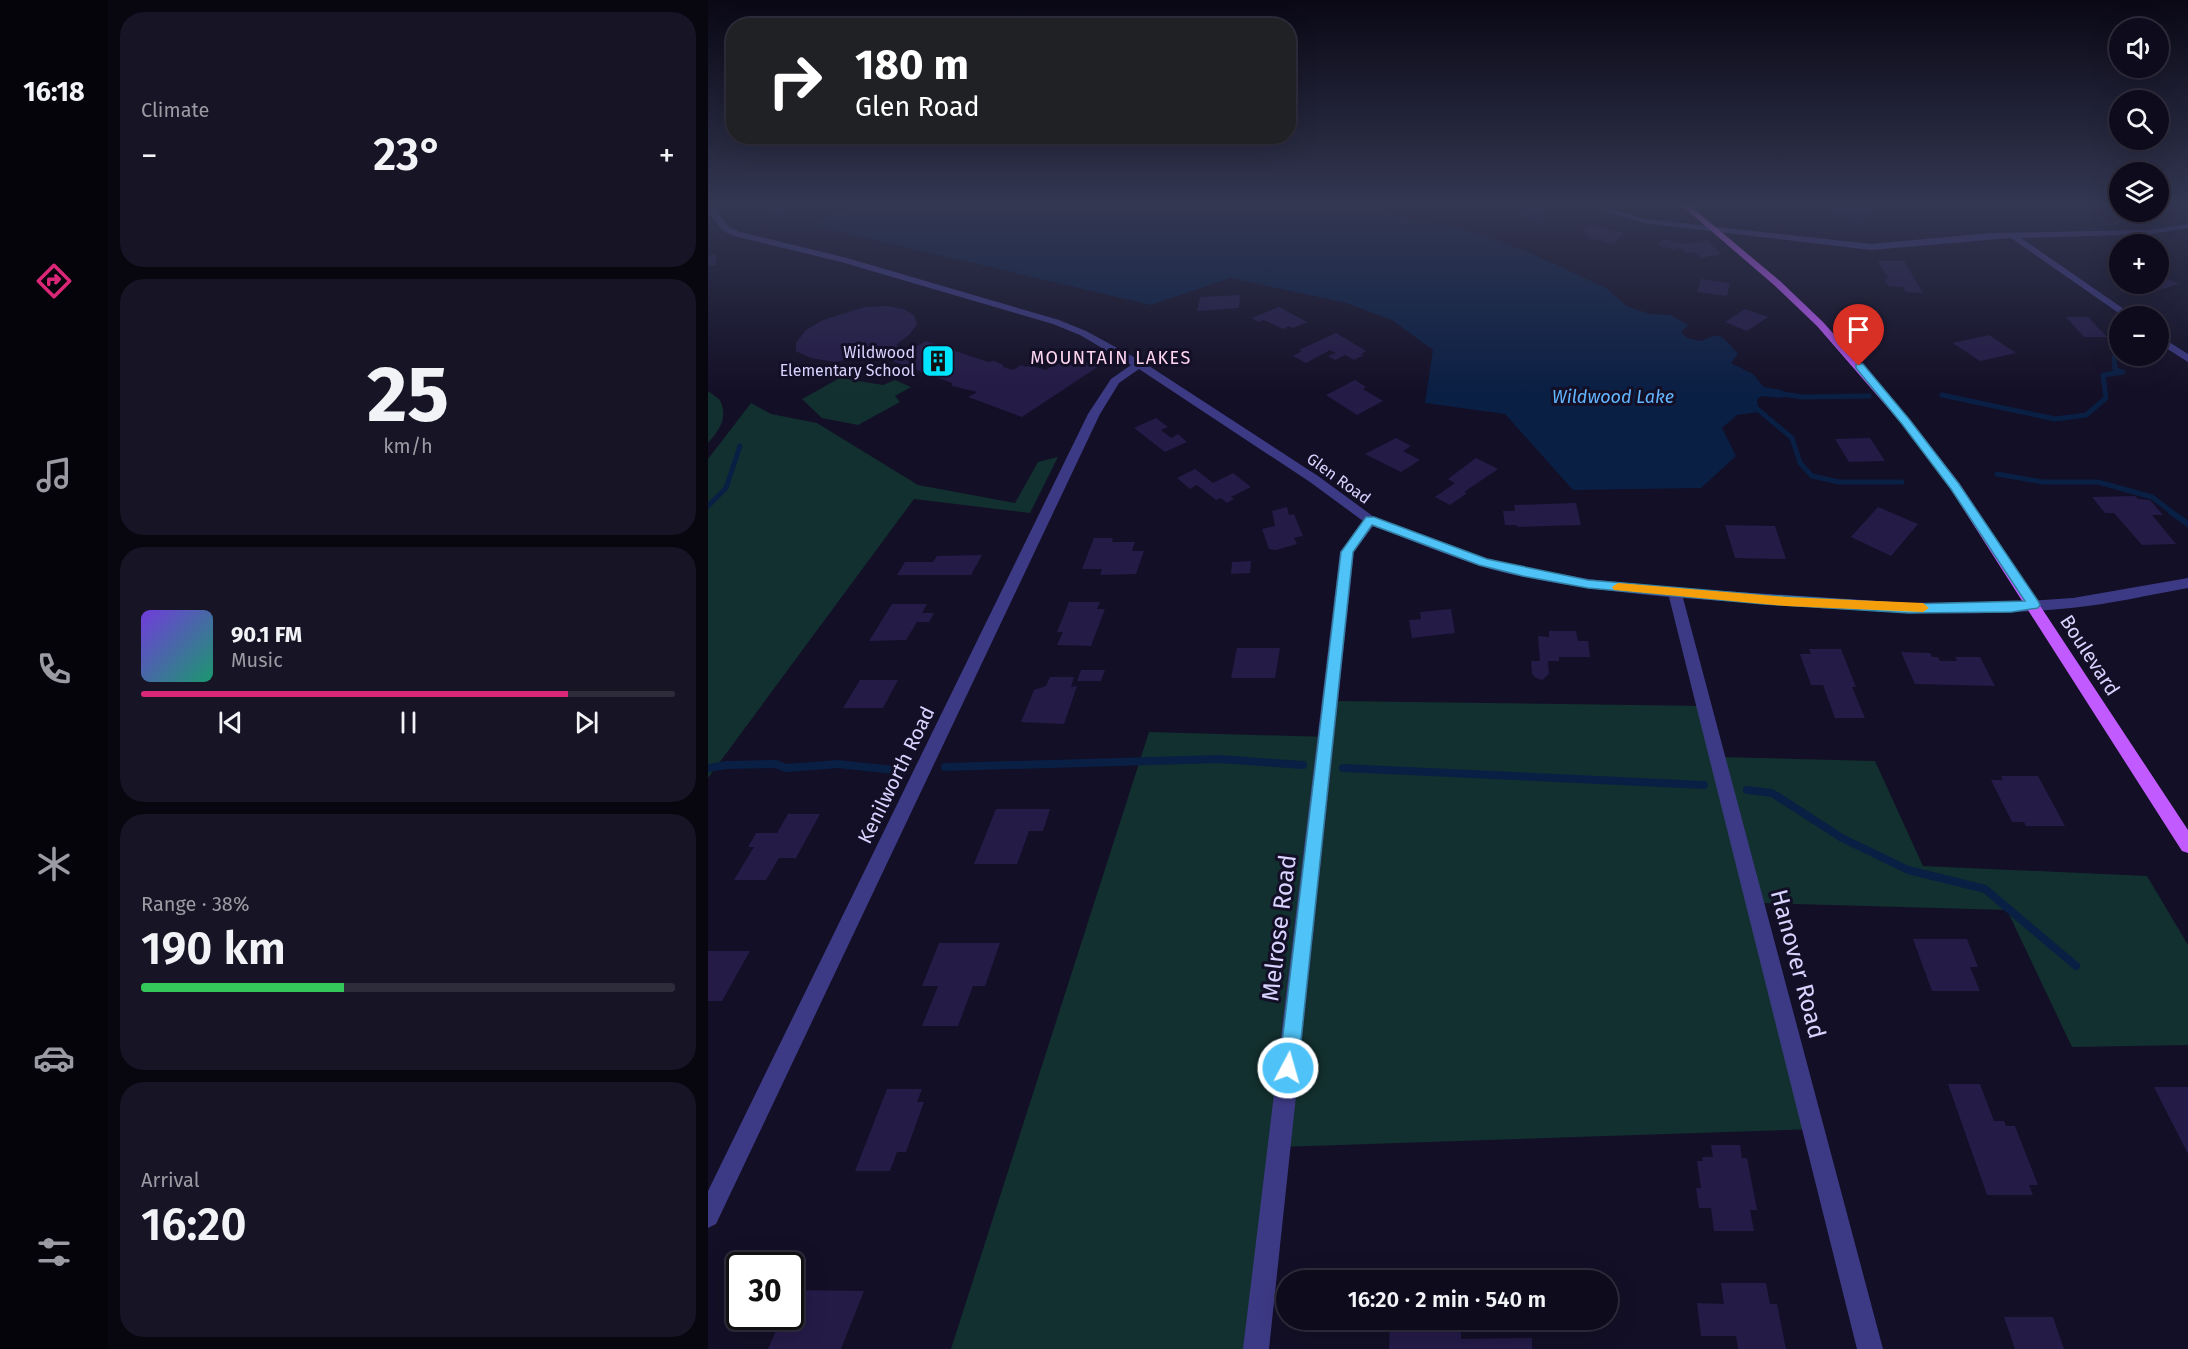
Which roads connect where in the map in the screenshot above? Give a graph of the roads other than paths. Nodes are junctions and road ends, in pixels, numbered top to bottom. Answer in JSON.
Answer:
{"nodes":[{"id":1,"x":866,"y":267,"type":"edge"},
{"id":2,"x":1758,"y":267,"type":"edge"},
{"id":3,"x":2058,"y":267,"type":"edge"},
{"id":4,"x":2115,"y":306,"type":"edge"},
{"id":5,"x":2169,"y":346,"type":"edge"},
{"id":6,"x":2188,"y":359,"type":"edge"},
{"id":7,"x":1139,"y":364,"type":"junction"},
{"id":8,"x":1370,"y":520,"type":"junction"},
{"id":9,"x":2188,"y":583,"type":"edge"},
{"id":10,"x":1675,"y":593,"type":"junction"},
{"id":11,"x":2033,"y":605,"type":"junction"},
{"id":12,"x":2188,"y":844,"type":"edge"},
{"id":13,"x":708,"y":1216,"type":"edge"},
{"id":14,"x":1256,"y":1349,"type":"edge"},
{"id":15,"x":1870,"y":1349,"type":"edge"}],
"edges":[{"from":1,"to":7,"type":"street","name":"Glen Road"},
{"from":2,"to":11,"type":"main road","name":"Boulevard"},
{"from":3,"to":4,"type":"street"},
{"from":5,"to":6,"type":"street"},
{"from":7,"to":8,"type":"street","name":"Glen Road"},
{"from":7,"to":13,"type":"street","name":"Kenilworth Road"},
{"from":8,"to":10,"type":"street","name":"Glen Road"},
{"from":8,"to":14,"type":"street","name":"Melrose Road"},
{"from":9,"to":11,"type":"street","name":"Glen Road"},
{"from":10,"to":11,"type":"street","name":"Glen Road"},
{"from":10,"to":15,"type":"street","name":"Hanover Road"},
{"from":11,"to":12,"type":"main road","name":"Boulevard"}]}
